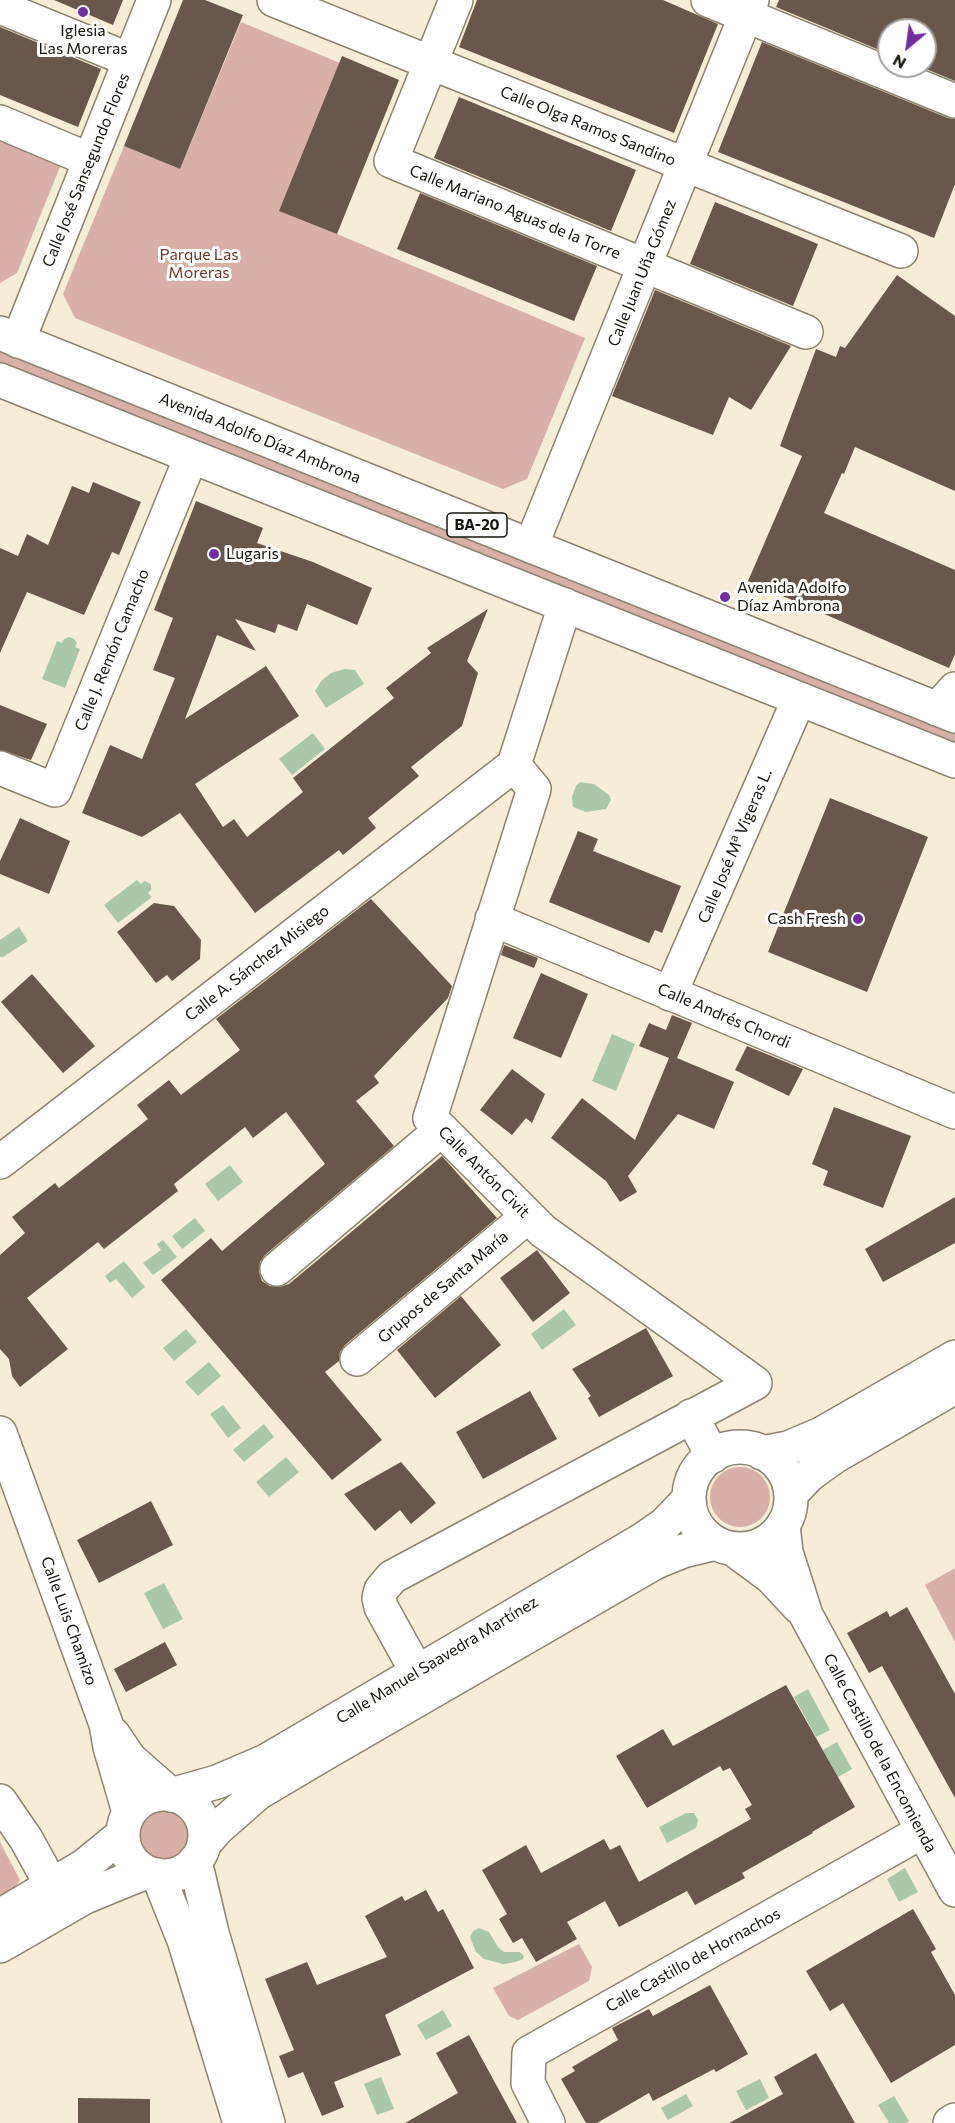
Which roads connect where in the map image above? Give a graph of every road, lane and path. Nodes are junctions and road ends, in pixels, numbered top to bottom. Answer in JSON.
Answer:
{"nodes":[{"id":1,"x":154,"y":0,"type":"edge"},
{"id":2,"x":274,"y":0,"type":"edge"},
{"id":3,"x":456,"y":0,"type":"edge"},
{"id":4,"x":708,"y":0,"type":"edge"},
{"id":5,"x":0,"y":7,"type":"edge"},
{"id":6,"x":749,"y":8,"type":"edge"},
{"id":7,"x":130,"y":60,"type":"junction"},
{"id":8,"x":431,"y":63,"type":"junction"},
{"id":9,"x":955,"y":101,"type":"edge"},
{"id":10,"x":0,"y":122,"type":"edge"},
{"id":11,"x":90,"y":159,"type":"junction"},
{"id":12,"x":686,"y":165,"type":"junction"},
{"id":13,"x":901,"y":251,"type":"dead end"},
{"id":14,"x":644,"y":266,"type":"junction"},
{"id":15,"x":806,"y":332,"type":"dead end"},
{"id":16,"x":9,"y":337,"type":"edge"},
{"id":17,"x":0,"y":381,"type":"edge"},
{"id":18,"x":191,"y":457,"type":"junction"},
{"id":19,"x":531,"y":546,"type":"junction"},
{"id":20,"x":566,"y":605,"type":"junction"},
{"id":21,"x":799,"y":699,"type":"junction"},
{"id":22,"x":949,"y":705,"type":"edge"},
{"id":23,"x":955,"y":761,"type":"edge"},
{"id":24,"x":514,"y":765,"type":"junction"},
{"id":25,"x":0,"y":768,"type":"edge"},
{"id":26,"x":492,"y":919,"type":"junction"},
{"id":27,"x":670,"y":994,"type":"junction"},
{"id":28,"x":955,"y":1112,"type":"edge"},
{"id":29,"x":441,"y":1130,"type":"junction"},
{"id":30,"x":0,"y":1162,"type":"edge"},
{"id":31,"x":528,"y":1216,"type":"junction"},
{"id":32,"x":277,"y":1269,"type":"dead end"},
{"id":33,"x":955,"y":1357,"type":"edge"},
{"id":34,"x":357,"y":1359,"type":"dead end"},
{"id":35,"x":955,"y":1387,"type":"edge"},
{"id":36,"x":691,"y":1416,"type":"junction"},
{"id":37,"x":0,"y":1433,"type":"edge"},
{"id":38,"x":762,"y":1453,"type":"junction"},
{"id":39,"x":713,"y":1456,"type":"junction"},
{"id":40,"x":791,"y":1494,"type":"junction"},
{"id":41,"x":689,"y":1499,"type":"junction"},
{"id":42,"x":783,"y":1526,"type":"junction"},
{"id":43,"x":724,"y":1546,"type":"junction"},
{"id":44,"x":806,"y":1615,"type":"junction"},
{"id":45,"x":417,"y":1672,"type":"junction"},
{"id":46,"x":106,"y":1725,"type":"junction"},
{"id":47,"x":171,"y":1795,"type":"junction"},
{"id":48,"x":0,"y":1801,"type":"edge"},
{"id":49,"x":126,"y":1823,"type":"junction"},
{"id":50,"x":923,"y":1831,"type":"junction"},
{"id":51,"x":200,"y":1852,"type":"junction"},
{"id":52,"x":152,"y":1874,"type":"junction"},
{"id":53,"x":52,"y":1886,"type":"junction"},
{"id":54,"x":955,"y":1890,"type":"edge"},
{"id":55,"x":0,"y":1916,"type":"edge"},
{"id":56,"x":0,"y":1946,"type":"edge"},
{"id":57,"x":955,"y":2120,"type":"edge"},
{"id":58,"x":240,"y":2123,"type":"edge"},
{"id":59,"x":268,"y":2123,"type":"edge"},
{"id":60,"x":548,"y":2123,"type":"edge"},
{"id":61,"x":950,"y":2123,"type":"edge"}],
"edges":[{"from":1,"to":7,"type":"main road","name":"Calle José Sansegundo Flores"},
{"from":2,"to":8,"type":"main road","name":"Calle Olga Ramos Sandino"},
{"from":3,"to":8,"type":"main road"},
{"from":4,"to":6,"type":"main road"},
{"from":5,"to":7,"type":"main road"},
{"from":6,"to":9,"type":"main road"},
{"from":6,"to":12,"type":"main road","name":"Calle Juan Uña Gómez"},
{"from":7,"to":11,"type":"main road","name":"Calle José Sansegundo Flores"},
{"from":8,"to":12,"type":"main road","name":"Calle Olga Ramos Sandino"},
{"from":8,"to":14,"type":"main road","name":"Calle Mariano Aguas de la Torre"},
{"from":10,"to":11,"type":"main road"},
{"from":11,"to":16,"type":"main road","name":"Calle José Sansegundo Flores"},
{"from":12,"to":13,"type":"main road","name":"Calle Olga Ramos Sandino"},
{"from":12,"to":14,"type":"main road","name":"Calle Juan Uña Gómez"},
{"from":14,"to":15,"type":"main road","name":"Calle Mariano Aguas de la Torre"},
{"from":14,"to":19,"type":"main road","name":"Calle Juan Uña Gómez"},
{"from":16,"to":19,"type":"main road","name":"Avenida Adolfo Díaz Ambrona","number":"BA-20"},
{"from":17,"to":18,"type":"main road","number":"BA-20"},
{"from":18,"to":20,"type":"main road","number":"BA-20"},
{"from":18,"to":25,"type":"main road","name":"Calle J. Remón Camacho"},
{"from":19,"to":22,"type":"main road","name":"Avenida Adolfo Díaz Ambrona","number":"BA-20"},
{"from":20,"to":21,"type":"main road","number":"BA-20"},
{"from":20,"to":24,"type":"main road"},
{"from":21,"to":23,"type":"main road","number":"BA-20"},
{"from":21,"to":27,"type":"main road","name":"Calle José Mª Vigeras L."},
{"from":24,"to":26,"type":"main road","name":"Calle Antón Civit"},
{"from":24,"to":30,"type":"main road","name":"Calle A. Sánchez Misiego"},
{"from":26,"to":27,"type":"main road","name":"Calle Andrés Chordi"},
{"from":26,"to":29,"type":"main road","name":"Calle Antón Civit"},
{"from":27,"to":28,"type":"main road","name":"Calle Andrés Chordi"},
{"from":29,"to":31,"type":"main road","name":"Calle Antón Civit"},
{"from":29,"to":32,"type":"main road"},
{"from":31,"to":34,"type":"main road","name":"Grupos de Santa María"},
{"from":31,"to":36,"type":"main road","name":"Calle Antón Civit"},
{"from":33,"to":38,"type":"main road"},
{"from":35,"to":40,"type":"main road"},
{"from":36,"to":39,"type":"main road"},
{"from":36,"to":45,"type":"main road"},
{"from":37,"to":46,"type":"main road","name":"Calle Luis Chamizo"},
{"from":38,"to":39,"type":"main road"},
{"from":38,"to":40,"type":"main road"},
{"from":39,"to":41,"type":"main road"},
{"from":40,"to":42,"type":"main road"},
{"from":41,"to":43,"type":"main road"},
{"from":41,"to":45,"type":"main road","name":"Calle Manuel Saavedra Martínez"},
{"from":42,"to":43,"type":"main road"},
{"from":42,"to":44,"type":"main road","name":"Calle Castillo de la Encomienda"},
{"from":43,"to":44,"type":"main road","name":"Calle Castillo de la Encomienda"},
{"from":43,"to":51,"type":"main road","name":"Calle Manuel Saavedra Martínez"},
{"from":44,"to":50,"type":"main road","name":"Calle Castillo de la Encomienda"},
{"from":45,"to":47,"type":"main road","name":"Calle Manuel Saavedra Martínez"},
{"from":46,"to":47,"type":"main road"},
{"from":46,"to":49,"type":"main road","name":"Calle Luis Chamizo"},
{"from":47,"to":49,"type":"main road"},
{"from":47,"to":51,"type":"main road"},
{"from":48,"to":53,"type":"main road"},
{"from":49,"to":52,"type":"main road"},
{"from":49,"to":53,"type":"main road"},
{"from":50,"to":54,"type":"main road","name":"Calle Castillo de la Encomienda"},
{"from":50,"to":60,"type":"main road","name":"Calle Castillo de Hornachos"},
{"from":51,"to":52,"type":"main road"},
{"from":51,"to":59,"type":"main road"},
{"from":52,"to":56,"type":"main road"},
{"from":52,"to":58,"type":"main road"},
{"from":53,"to":55,"type":"main road"},
{"from":57,"to":61,"type":"main road"}]}
